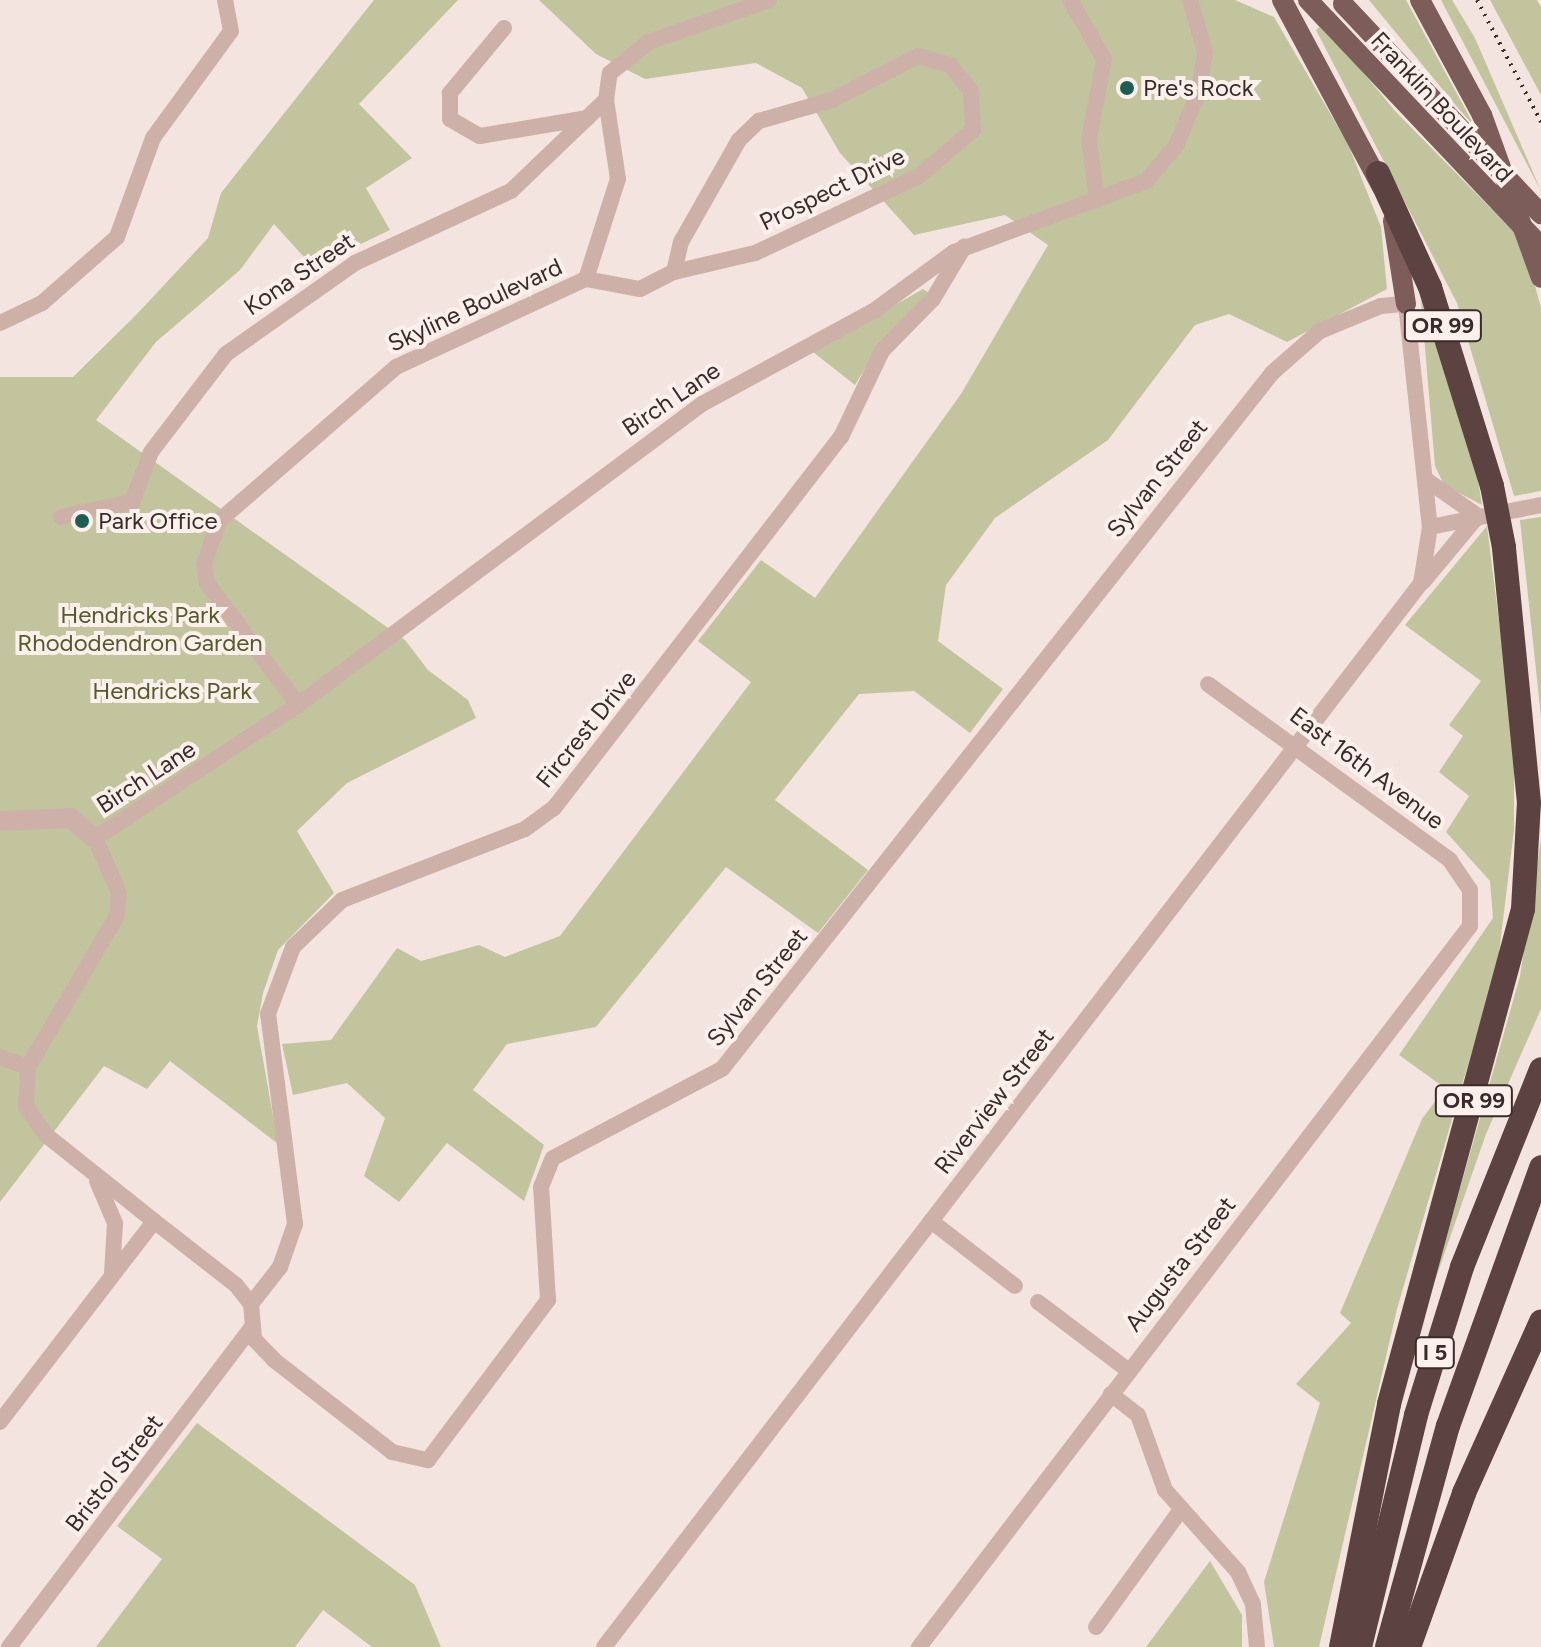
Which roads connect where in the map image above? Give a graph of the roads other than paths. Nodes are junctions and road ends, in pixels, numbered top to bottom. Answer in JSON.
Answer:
{"nodes":[{"id":1,"x":225,"y":0,"type":"edge"},
{"id":2,"x":769,"y":0,"type":"edge"},
{"id":3,"x":1070,"y":0,"type":"edge"},
{"id":4,"x":1190,"y":0,"type":"edge"},
{"id":5,"x":1282,"y":0,"type":"edge"},
{"id":6,"x":1308,"y":0,"type":"edge"},
{"id":7,"x":1420,"y":0,"type":"edge"},
{"id":8,"x":1341,"y":2,"type":"edge"},
{"id":9,"x":504,"y":28,"type":"dead end"},
{"id":10,"x":606,"y":100,"type":"junction"},
{"id":11,"x":587,"y":118,"type":"junction"},
{"id":12,"x":1378,"y":173,"type":"junction"},
{"id":13,"x":1097,"y":200,"type":"junction"},
{"id":14,"x":1541,"y":214,"type":"edge"},
{"id":15,"x":1541,"y":246,"type":"edge"},
{"id":16,"x":964,"y":247,"type":"junction"},
{"id":17,"x":674,"y":272,"type":"junction"},
{"id":18,"x":1541,"y":278,"type":"edge"},
{"id":19,"x":586,"y":279,"type":"junction"},
{"id":20,"x":1406,"y":304,"type":"junction"},
{"id":21,"x":0,"y":323,"type":"edge"},
{"id":22,"x":1424,"y":478,"type":"junction"},
{"id":23,"x":1541,"y":505,"type":"edge"},
{"id":24,"x":1478,"y":516,"type":"junction"},
{"id":25,"x":61,"y":517,"type":"dead end"},
{"id":26,"x":1430,"y":527,"type":"junction"},
{"id":27,"x":1421,"y":583,"type":"junction"},
{"id":28,"x":1208,"y":684,"type":"dead end"},
{"id":29,"x":298,"y":705,"type":"junction"},
{"id":30,"x":1298,"y":744,"type":"junction"},
{"id":31,"x":0,"y":821,"type":"edge"},
{"id":32,"x":95,"y":838,"type":"junction"},
{"id":33,"x":1473,"y":909,"type":"joint"},
{"id":34,"x":0,"y":1057,"type":"edge"},
{"id":35,"x":28,"y":1067,"type":"junction"},
{"id":36,"x":1541,"y":1069,"type":"edge"},
{"id":37,"x":1541,"y":1167,"type":"edge"},
{"id":38,"x":94,"y":1175,"type":"junction"},
{"id":39,"x":154,"y":1221,"type":"junction"},
{"id":40,"x":931,"y":1221,"type":"junction"},
{"id":41,"x":110,"y":1279,"type":"junction"},
{"id":42,"x":1015,"y":1286,"type":"dead end"},
{"id":43,"x":1038,"y":1302,"type":"dead end"},
{"id":44,"x":251,"y":1304,"type":"junction"},
{"id":45,"x":1541,"y":1322,"type":"edge"},
{"id":46,"x":253,"y":1326,"type":"junction"},
{"id":47,"x":1129,"y":1371,"type":"junction"},
{"id":48,"x":1111,"y":1394,"type":"junction"},
{"id":49,"x":0,"y":1422,"type":"edge"},
{"id":50,"x":1180,"y":1511,"type":"junction"},
{"id":51,"x":1096,"y":1627,"type":"dead end"},
{"id":52,"x":9,"y":1647,"type":"edge"},
{"id":53,"x":604,"y":1647,"type":"edge"},
{"id":54,"x":919,"y":1647,"type":"edge"},
{"id":55,"x":1257,"y":1647,"type":"edge"},
{"id":56,"x":1341,"y":1647,"type":"edge"},
{"id":57,"x":1360,"y":1647,"type":"edge"},
{"id":58,"x":1387,"y":1647,"type":"edge"},
{"id":59,"x":1409,"y":1647,"type":"edge"}],
"edges":[{"from":1,"to":21,"type":"street"},
{"from":2,"to":10,"type":"street","name":"Skyline Boulevard"},
{"from":3,"to":13,"type":"street"},
{"from":4,"to":13,"type":"street","name":"Birch Lane"},
{"from":5,"to":12,"type":"main road","number":"OR 99"},
{"from":6,"to":15,"type":"main road","name":"Franklin Boulevard","bridge":true},
{"from":7,"to":18,"type":"main road"},
{"from":8,"to":14,"type":"main road","name":"Franklin Boulevard","bridge":true},
{"from":9,"to":11,"type":"street"},
{"from":10,"to":11,"type":"street","name":"Kona Street"},
{"from":10,"to":19,"type":"street","name":"Skyline Boulevard"},
{"from":11,"to":25,"type":"street","name":"Kona Street"},
{"from":12,"to":20,"type":"main road"},
{"from":12,"to":56,"type":"highway","number":"OR 99","bridge":true},
{"from":13,"to":16,"type":"street","name":"Birch Lane"},
{"from":16,"to":29,"type":"street","name":"Birch Lane"},
{"from":16,"to":44,"type":"street","name":"Fircrest Drive"},
{"from":17,"to":17,"type":"street","name":"Prospect Drive"},
{"from":17,"to":19,"type":"street","name":"Prospect Drive"},
{"from":19,"to":29,"type":"street","name":"Skyline Boulevard"},
{"from":20,"to":22,"type":"street","name":"Riverview Street"},
{"from":20,"to":46,"type":"street","name":"Sylvan Street"},
{"from":22,"to":24,"type":"street"},
{"from":22,"to":26,"type":"street","name":"Riverview Street"},
{"from":23,"to":24,"type":"street"},
{"from":24,"to":26,"type":"street"},
{"from":24,"to":27,"type":"street","name":"Riverview Street"},
{"from":26,"to":27,"type":"street","name":"Riverview Street"},
{"from":27,"to":30,"type":"street","name":"Riverview Street"},
{"from":28,"to":30,"type":"street","name":"East 16th Avenue"},
{"from":29,"to":32,"type":"street","name":"Birch Lane"},
{"from":30,"to":33,"type":"street","name":"East 16th Avenue"},
{"from":30,"to":40,"type":"street","name":"Riverview Street"},
{"from":31,"to":32,"type":"street"},
{"from":32,"to":35,"type":"street"},
{"from":33,"to":47,"type":"street","name":"Augusta Street"},
{"from":34,"to":35,"type":"street"},
{"from":35,"to":38,"type":"street"},
{"from":36,"to":57,"type":"highway","number":"I 5"},
{"from":37,"to":58,"type":"highway","number":"I 5"},
{"from":38,"to":39,"type":"street"},
{"from":38,"to":41,"type":"street"},
{"from":39,"to":41,"type":"street"},
{"from":39,"to":44,"type":"street"},
{"from":40,"to":42,"type":"street"},
{"from":40,"to":53,"type":"street","name":"Riverview Street"},
{"from":41,"to":49,"type":"street"},
{"from":43,"to":47,"type":"street"},
{"from":44,"to":46,"type":"street","name":"Sylvan Street"},
{"from":45,"to":59,"type":"highway"},
{"from":46,"to":52,"type":"street","name":"Bristol Street"},
{"from":47,"to":48,"type":"street","name":"Augusta Street"},
{"from":48,"to":50,"type":"street"},
{"from":48,"to":54,"type":"street","name":"Augusta Street"},
{"from":50,"to":51,"type":"street"},
{"from":50,"to":55,"type":"street"}]}
